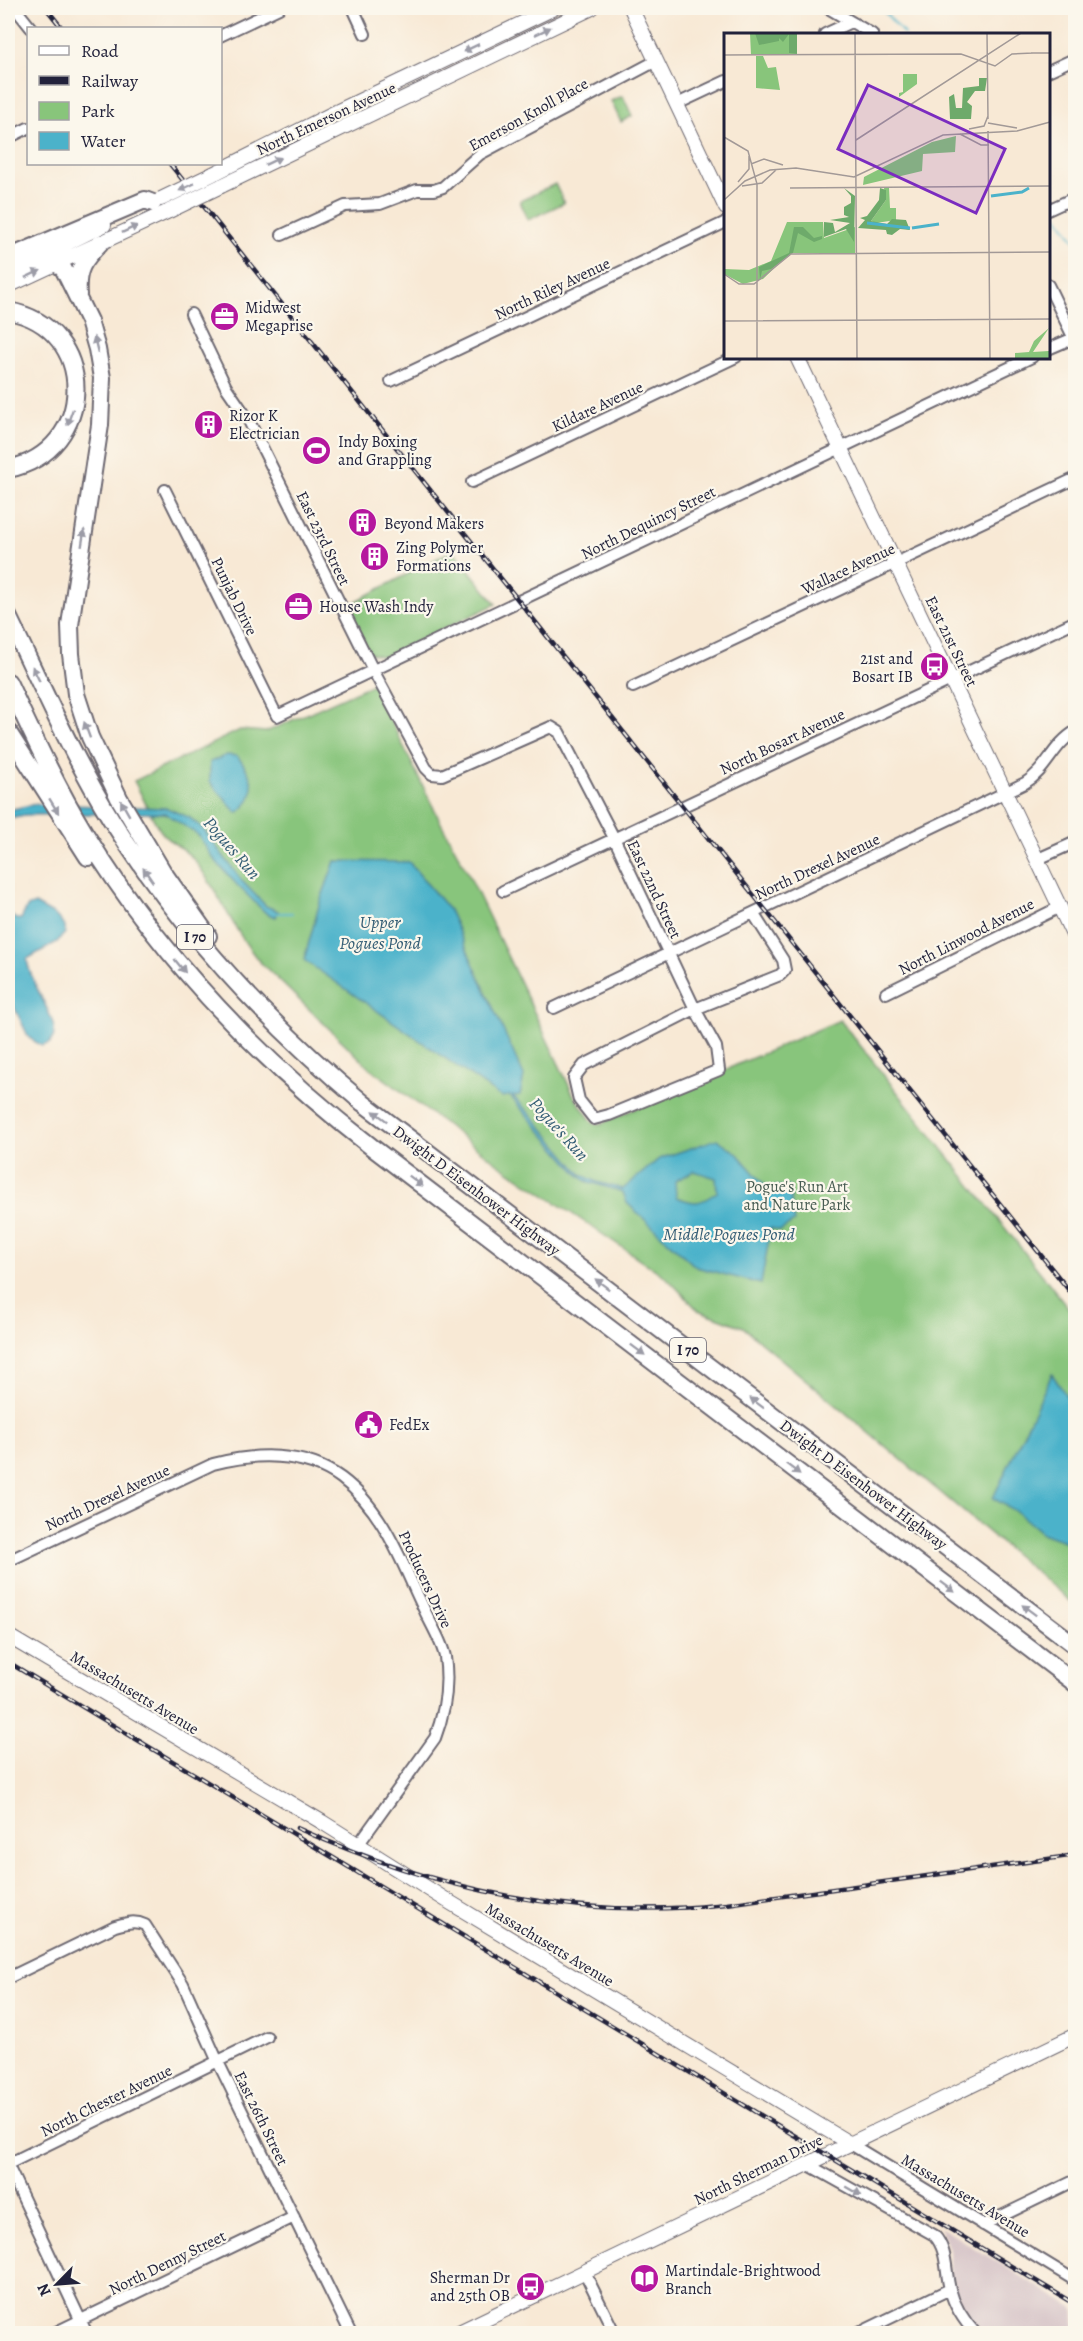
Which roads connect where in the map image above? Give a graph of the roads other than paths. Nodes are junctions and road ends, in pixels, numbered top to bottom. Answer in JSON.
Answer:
{"nodes":[{"id":1,"x":15,"y":8,"type":"edge"},
{"id":2,"x":279,"y":8,"type":"edge"},
{"id":3,"x":353,"y":8,"type":"edge"},
{"id":4,"x":554,"y":8,"type":"edge"},
{"id":5,"x":592,"y":8,"type":"edge"},
{"id":6,"x":631,"y":8,"type":"edge"},
{"id":7,"x":828,"y":8,"type":"edge"},
{"id":8,"x":851,"y":22,"type":"junction"},
{"id":9,"x":30,"y":27,"type":"edge"},
{"id":10,"x":827,"y":33,"type":"edge"},
{"id":11,"x":870,"y":33,"type":"edge"},
{"id":12,"x":365,"y":34,"type":"dead end"},
{"id":13,"x":222,"y":35,"type":"edge"},
{"id":14,"x":1076,"y":58,"type":"edge"},
{"id":15,"x":656,"y":61,"type":"junction"},
{"id":16,"x":1050,"y":70,"type":"edge"},
{"id":17,"x":724,"y":82,"type":"edge"},
{"id":18,"x":677,"y":104,"type":"junction"},
{"id":19,"x":27,"y":128,"type":"edge"},
{"id":20,"x":8,"y":138,"type":"edge"},
{"id":21,"x":217,"y":180,"type":"junction"},
{"id":22,"x":1076,"y":197,"type":"edge"},
{"id":23,"x":161,"y":204,"type":"junction"},
{"id":24,"x":724,"y":204,"type":"edge"},
{"id":25,"x":1050,"y":209,"type":"edge"},
{"id":26,"x":724,"y":223,"type":"edge"},
{"id":27,"x":282,"y":235,"type":"dead end"},
{"id":28,"x":100,"y":243,"type":"junction"},
{"id":29,"x":39,"y":256,"type":"junction"},
{"id":30,"x":8,"y":258,"type":"edge"},
{"id":31,"x":58,"y":262,"type":"junction"},
{"id":32,"x":8,"y":272,"type":"edge"},
{"id":33,"x":8,"y":286,"type":"edge"},
{"id":34,"x":1050,"y":289,"type":"edge"},
{"id":35,"x":79,"y":299,"type":"junction"},
{"id":36,"x":8,"y":311,"type":"edge"},
{"id":37,"x":191,"y":314,"type":"dead end"},
{"id":38,"x":1075,"y":339,"type":"edge"},
{"id":39,"x":1050,"y":348,"type":"edge"},
{"id":40,"x":734,"y":358,"type":"edge"},
{"id":41,"x":797,"y":358,"type":"edge"},
{"id":42,"x":1030,"y":358,"type":"edge"},
{"id":43,"x":391,"y":381,"type":"dead end"},
{"id":44,"x":840,"y":447,"type":"junction"},
{"id":45,"x":8,"y":469,"type":"edge"},
{"id":46,"x":1076,"y":478,"type":"edge"},
{"id":47,"x":472,"y":482,"type":"dead end"},
{"id":48,"x":165,"y":490,"type":"dead end"},
{"id":49,"x":895,"y":562,"type":"junction"},
{"id":50,"x":8,"y":616,"type":"edge"},
{"id":51,"x":1076,"y":621,"type":"edge"},
{"id":52,"x":373,"y":670,"type":"junction"},
{"id":53,"x":952,"y":679,"type":"junction"},
{"id":54,"x":8,"y":682,"type":"edge"},
{"id":55,"x":633,"y":687,"type":"dead end"},
{"id":56,"x":277,"y":716,"type":"joint"},
{"id":57,"x":551,"y":727,"type":"joint"},
{"id":58,"x":1076,"y":731,"type":"edge"},
{"id":59,"x":8,"y":732,"type":"edge"},
{"id":60,"x":1006,"y":793,"type":"junction"},
{"id":61,"x":78,"y":832,"type":"junction"},
{"id":62,"x":614,"y":838,"type":"junction"},
{"id":63,"x":1076,"y":842,"type":"edge"},
{"id":64,"x":1038,"y":859,"type":"junction"},
{"id":65,"x":503,"y":891,"type":"dead end"},
{"id":66,"x":1060,"y":907,"type":"junction"},
{"id":67,"x":753,"y":913,"type":"junction"},
{"id":68,"x":1076,"y":941,"type":"edge"},
{"id":69,"x":668,"y":953,"type":"junction"},
{"id":70,"x":886,"y":993,"type":"dead end"},
{"id":71,"x":554,"y":1008,"type":"dead end"},
{"id":72,"x":695,"y":1009,"type":"junction"},
{"id":73,"x":282,"y":1031,"type":"junction"},
{"id":74,"x":187,"y":1476,"type":"joint"},
{"id":75,"x":8,"y":1561,"type":"edge"},
{"id":76,"x":8,"y":1636,"type":"edge"},
{"id":77,"x":1076,"y":1646,"type":"edge"},
{"id":78,"x":1076,"y":1684,"type":"edge"},
{"id":79,"x":358,"y":1845,"type":"junction"},
{"id":80,"x":8,"y":1978,"type":"edge"},
{"id":81,"x":1076,"y":2035,"type":"edge"},
{"id":82,"x":267,"y":2037,"type":"dead end"},
{"id":83,"x":218,"y":2062,"type":"junction"},
{"id":84,"x":849,"y":2143,"type":"junction"},
{"id":85,"x":807,"y":2164,"type":"junction"},
{"id":86,"x":8,"y":2165,"type":"edge"},
{"id":87,"x":1076,"y":2180,"type":"edge"},
{"id":88,"x":294,"y":2217,"type":"junction"},
{"id":89,"x":983,"y":2225,"type":"junction"},
{"id":90,"x":584,"y":2271,"type":"junction"},
{"id":91,"x":1076,"y":2281,"type":"edge"},
{"id":92,"x":950,"y":2289,"type":"junction"},
{"id":93,"x":81,"y":2320,"type":"junction"},
{"id":94,"x":52,"y":2334,"type":"edge"},
{"id":95,"x":87,"y":2334,"type":"edge"},
{"id":96,"x":351,"y":2334,"type":"edge"},
{"id":97,"x":454,"y":2334,"type":"edge"},
{"id":98,"x":615,"y":2334,"type":"edge"},
{"id":99,"x":857,"y":2334,"type":"edge"},
{"id":100,"x":976,"y":2334,"type":"edge"}],
"edges":[{"from":1,"to":9,"type":"street"},
{"from":2,"to":13,"type":"street"},
{"from":3,"to":12,"type":"street"},
{"from":4,"to":21,"type":"main road","name":"North Emerson Avenue","one_way":true},
{"from":21,"to":5,"type":"main road","name":"North Emerson Avenue","one_way":true},
{"from":6,"to":15,"type":"main road"},
{"from":7,"to":8,"type":"street"},
{"from":8,"to":10,"type":"street"},
{"from":8,"to":11,"type":"street"},
{"from":14,"to":16,"type":"street"},
{"from":15,"to":18,"type":"main road"},
{"from":15,"to":27,"type":"street","name":"Emerson Knoll Place"},
{"from":17,"to":18,"type":"street"},
{"from":18,"to":24,"type":"main road"},
{"from":19,"to":20,"type":"street"},
{"from":21,"to":23,"type":"main road","name":"North Emerson Avenue","bridge":true},
{"from":22,"to":25,"type":"street"},
{"from":28,"to":23,"type":"main road","name":"North Emerson Avenue","one_way":true},
{"from":23,"to":29,"type":"main road","name":"North Emerson Avenue"},
{"from":23,"to":30,"type":"highway"},
{"from":26,"to":43,"type":"street","name":"North Riley Avenue"},
{"from":28,"to":31,"type":"main road","name":"North Emerson Avenue"},
{"from":28,"to":35,"type":"highway"},
{"from":29,"to":31,"type":"highway"},
{"from":29,"to":32,"type":"main road","name":"North Emerson Avenue"},
{"from":33,"to":31,"type":"main road","name":"North Emerson Avenue","one_way":true},
{"from":31,"to":35,"type":"highway"},
{"from":34,"to":38,"type":"street"},
{"from":73,"to":35,"type":"highway","one_way":true},
{"from":36,"to":45,"type":"highway","one_way":true},
{"from":37,"to":52,"type":"street","name":"East 23rd Street"},
{"from":38,"to":39,"type":"street"},
{"from":40,"to":47,"type":"street","name":"Kildare Avenue"},
{"from":41,"to":44,"type":"main road","name":"East 21st Street"},
{"from":42,"to":44,"type":"street","name":"North Dequincy Street"},
{"from":44,"to":49,"type":"main road","name":"East 21st Street"},
{"from":44,"to":52,"type":"street","name":"North Dequincy Street"},
{"from":46,"to":49,"type":"street","name":"Wallace Avenue"},
{"from":48,"to":56,"type":"street","name":"Punjab Drive"},
{"from":49,"to":53,"type":"main road","name":"East 21st Street"},
{"from":49,"to":55,"type":"street","name":"Wallace Avenue"},
{"from":73,"to":50,"type":"highway","name":"Dwight D Eisenhower Highway","number":"I 70","one_way":true},
{"from":51,"to":53,"type":"street","name":"North Bosart Avenue"},
{"from":52,"to":56,"type":"street","name":"North Dequincy Street"},
{"from":52,"to":57,"type":"street","name":"East 23rd Street"},
{"from":53,"to":60,"type":"main road","name":"East 21st Street"},
{"from":53,"to":62,"type":"street","name":"North Bosart Avenue"},
{"from":54,"to":61,"type":"highway"},
{"from":57,"to":62,"type":"street","name":"East 22nd Street"},
{"from":58,"to":60,"type":"street","name":"North Drexel Avenue"},
{"from":59,"to":61,"type":"highway","one_way":true},
{"from":60,"to":64,"type":"main road","name":"East 21st Street"},
{"from":60,"to":67,"type":"street","name":"North Drexel Avenue"},
{"from":61,"to":78,"type":"highway","name":"Dwight D Eisenhower Highway","number":"I 70","one_way":true},
{"from":62,"to":65,"type":"street","name":"North Bosart Avenue"},
{"from":62,"to":69,"type":"street","name":"East 22nd Street"},
{"from":63,"to":64,"type":"street"},
{"from":64,"to":66,"type":"main road","name":"East 21st Street"},
{"from":66,"to":68,"type":"main road","name":"East 21st Street"},
{"from":66,"to":70,"type":"street","name":"North Linwood Avenue"},
{"from":67,"to":69,"type":"street","name":"North Drexel Avenue"},
{"from":67,"to":72,"type":"street"},
{"from":69,"to":71,"type":"street","name":"North Drexel Avenue"},
{"from":69,"to":72,"type":"street","name":"East 22nd Street"},
{"from":72,"to":72,"type":"street","name":"East 22nd Street"},
{"from":77,"to":73,"type":"highway","name":"Dwight D Eisenhower Highway","number":"I 70","one_way":true},
{"from":74,"to":75,"type":"street","name":"North Drexel Avenue"},
{"from":74,"to":79,"type":"street","name":"Producers Drive"},
{"from":76,"to":79,"type":"main road","name":"Massachusetts Avenue"},
{"from":79,"to":84,"type":"main road","name":"Massachusetts Avenue"},
{"from":80,"to":83,"type":"street","name":"East 26th Street"},
{"from":81,"to":84,"type":"main road","name":"North Sherman Drive"},
{"from":82,"to":83,"type":"street","name":"North Chester Avenue"},
{"from":83,"to":86,"type":"street","name":"North Chester Avenue"},
{"from":83,"to":88,"type":"street","name":"East 26th Street"},
{"from":84,"to":85,"type":"main road","name":"North Sherman Drive"},
{"from":84,"to":89,"type":"street","name":"Massachusetts Avenue"},
{"from":85,"to":90,"type":"main road","name":"North Sherman Drive"},
{"from":85,"to":92,"type":"street","one_way":true},
{"from":86,"to":93,"type":"street"},
{"from":87,"to":89,"type":"street"},
{"from":88,"to":93,"type":"street","name":"North Denny Street"},
{"from":88,"to":96,"type":"street","name":"East 26th Street"},
{"from":89,"to":91,"type":"street","name":"Massachusetts Avenue"},
{"from":90,"to":97,"type":"main road","name":"North Sherman Drive"},
{"from":90,"to":98,"type":"street"},
{"from":92,"to":99,"type":"street"},
{"from":92,"to":100,"type":"street"},
{"from":93,"to":94,"type":"street","name":"North Denny Street"},
{"from":93,"to":95,"type":"street"}]}
